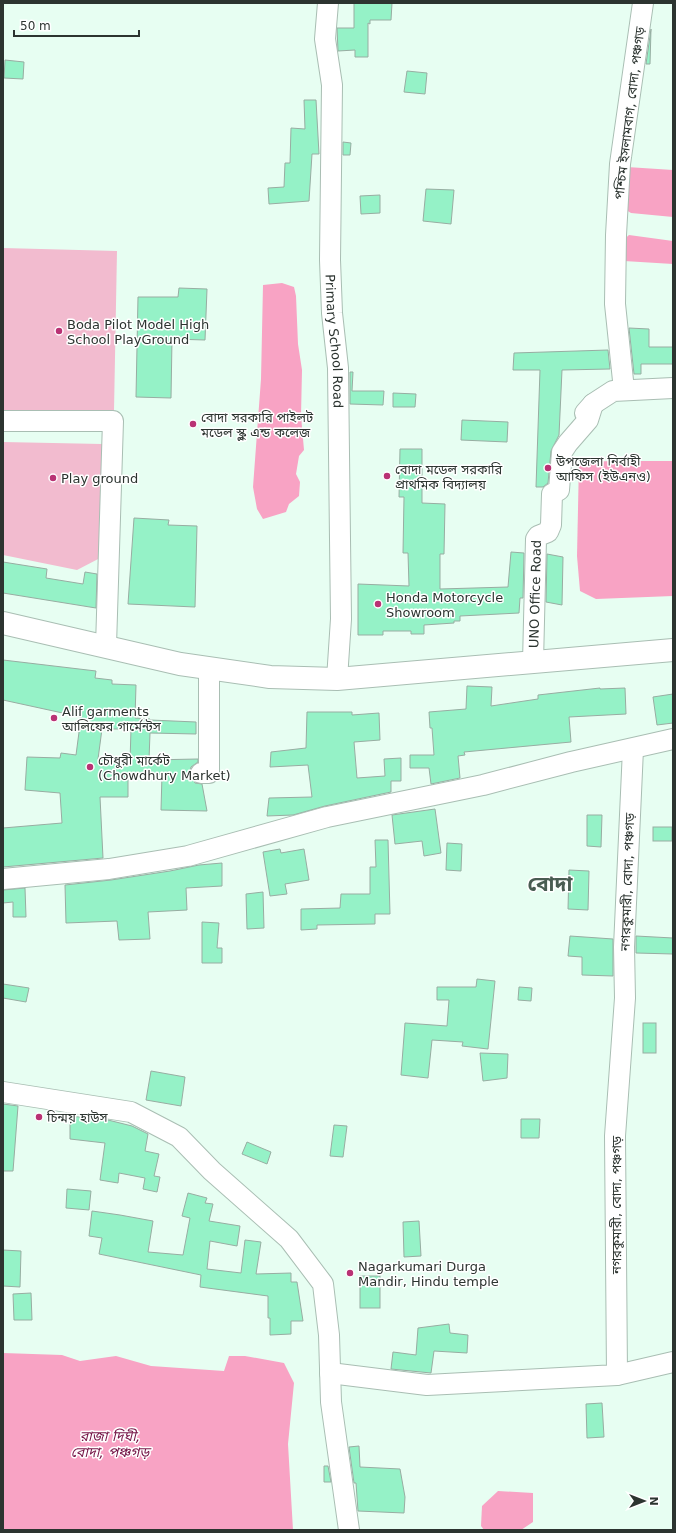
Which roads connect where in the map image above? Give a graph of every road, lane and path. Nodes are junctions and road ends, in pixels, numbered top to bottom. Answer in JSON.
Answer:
{"nodes":[{"id":1,"x":328,"y":3,"type":"edge"},
{"id":2,"x":643,"y":3,"type":"edge"},
{"id":3,"x":673,"y":388,"type":"edge"},
{"id":4,"x":624,"y":390,"type":"junction"},
{"id":5,"x":593,"y":404,"type":"junction"},
{"id":6,"x":3,"y":421,"type":"edge"},
{"id":7,"x":562,"y":432,"type":"dead end"},
{"id":8,"x":3,"y":623,"type":"edge"},
{"id":9,"x":106,"y":646,"type":"junction"},
{"id":10,"x":673,"y":650,"type":"edge"},
{"id":11,"x":533,"y":662,"type":"junction"},
{"id":12,"x":209,"y":672,"type":"dead end"},
{"id":13,"x":337,"y":679,"type":"junction"},
{"id":14,"x":673,"y":739,"type":"edge"},
{"id":15,"x":633,"y":749,"type":"junction"},
{"id":16,"x":200,"y":773,"type":"dead end"},
{"id":17,"x":3,"y":879,"type":"edge"},
{"id":18,"x":3,"y":1092,"type":"edge"},
{"id":19,"x":673,"y":1362,"type":"edge"},
{"id":20,"x":330,"y":1373,"type":"junction"},
{"id":21,"x":616,"y":1375,"type":"junction"},
{"id":22,"x":349,"y":1530,"type":"edge"}],
"edges":[{"from":1,"to":13,"type":"street","name":"Primary School Road"},
{"from":2,"to":4,"type":"street","name":"পশ্চিম ইসলামবাগ, বোদা, পঞ্চগড়"},
{"from":3,"to":4,"type":"street"},
{"from":4,"to":5,"type":"street"},
{"from":5,"to":7,"type":"street"},
{"from":5,"to":11,"type":"street","name":"UNO Office Road"},
{"from":6,"to":9,"type":"street"},
{"from":8,"to":9,"type":"highway"},
{"from":9,"to":13,"type":"highway"},
{"from":10,"to":11,"type":"highway"},
{"from":11,"to":13,"type":"highway"},
{"from":12,"to":16,"type":"street"},
{"from":14,"to":15,"type":"street"},
{"from":15,"to":17,"type":"street"},
{"from":15,"to":21,"type":"street","name":"নগরকুমারী, বোদা, পঞ্চগড়"},
{"from":18,"to":20,"type":"street"},
{"from":19,"to":21,"type":"street"},
{"from":20,"to":21,"type":"street"},
{"from":20,"to":22,"type":"street"}]}
